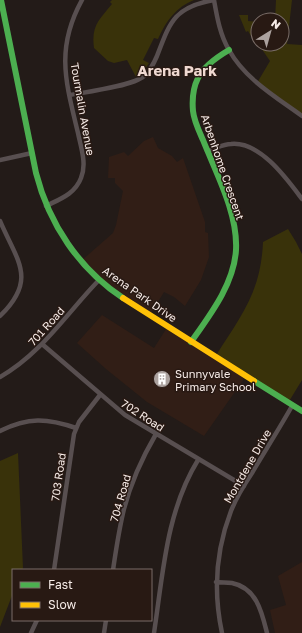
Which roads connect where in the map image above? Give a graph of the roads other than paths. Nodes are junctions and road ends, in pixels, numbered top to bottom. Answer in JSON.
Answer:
{"nodes":[{"id":1,"x":2,"y":0,"type":"edge"},
{"id":2,"x":82,"y":0,"type":"edge"},
{"id":3,"x":214,"y":0,"type":"edge"},
{"id":4,"x":229,"y":50,"type":"junction"},
{"id":5,"x":70,"y":95,"type":"junction"},
{"id":6,"x":302,"y":116,"type":"edge"},
{"id":7,"x":208,"y":151,"type":"junction"},
{"id":8,"x":32,"y":153,"type":"junction"},
{"id":9,"x":0,"y":160,"type":"edge"},
{"id":10,"x":302,"y":199,"type":"edge"},
{"id":11,"x":46,"y":206,"type":"junction"},
{"id":12,"x":0,"y":221,"type":"edge"},
{"id":13,"x":99,"y":280,"type":"junction"},
{"id":14,"x":0,"y":316,"type":"edge"},
{"id":15,"x":191,"y":342,"type":"junction"},
{"id":16,"x":42,"y":344,"type":"junction"},
{"id":17,"x":0,"y":377,"type":"edge"},
{"id":18,"x":100,"y":395,"type":"junction"},
{"id":19,"x":292,"y":406,"type":"junction"},
{"id":20,"x":302,"y":411,"type":"edge"},
{"id":21,"x":76,"y":428,"type":"junction"},
{"id":22,"x":0,"y":431,"type":"edge"},
{"id":23,"x":156,"y":434,"type":"junction"},
{"id":24,"x":198,"y":460,"type":"junction"},
{"id":25,"x":244,"y":486,"type":"junction"},
{"id":26,"x":54,"y":569,"type":"edge"},
{"id":27,"x":113,"y":569,"type":"edge"},
{"id":28,"x":216,"y":582,"type":"junction"},
{"id":29,"x":37,"y":621,"type":"edge"},
{"id":30,"x":106,"y":621,"type":"edge"},
{"id":31,"x":31,"y":633,"type":"edge"},
{"id":32,"x":104,"y":633,"type":"edge"},
{"id":33,"x":154,"y":633,"type":"edge"},
{"id":34,"x":222,"y":633,"type":"edge"},
{"id":35,"x":267,"y":633,"type":"edge"}],
"edges":[{"from":1,"to":8,"type":"street","name":"Arena Park Drive"},
{"from":2,"to":5,"type":"street","name":"Tourmalin Avenue"},
{"from":3,"to":4,"type":"street"},
{"from":3,"to":5,"type":"street"},
{"from":4,"to":6,"type":"street"},
{"from":4,"to":7,"type":"street","name":"Arbenhome Crescent"},
{"from":5,"to":11,"type":"street","name":"Tourmalin Avenue"},
{"from":7,"to":10,"type":"street"},
{"from":7,"to":15,"type":"street","name":"Arbenhome Crescent"},
{"from":8,"to":9,"type":"street"},
{"from":8,"to":11,"type":"street","name":"Arena Park Drive"},
{"from":11,"to":13,"type":"street","name":"Arena Park Drive"},
{"from":12,"to":14,"type":"street"},
{"from":13,"to":15,"type":"street","name":"Arena Park Drive"},
{"from":13,"to":16,"type":"street","name":"701 Road"},
{"from":15,"to":19,"type":"street","name":"Arena Park Drive"},
{"from":16,"to":17,"type":"street","name":"701 Road"},
{"from":16,"to":18,"type":"street","name":"702 Road"},
{"from":18,"to":21,"type":"street","name":"703 Road"},
{"from":18,"to":23,"type":"street","name":"702 Road"},
{"from":19,"to":20,"type":"street","name":"Arena Park Drive"},
{"from":19,"to":25,"type":"street","name":"Montdene Drive"},
{"from":21,"to":22,"type":"street"},
{"from":21,"to":26,"type":"street","name":"703 Road"},
{"from":23,"to":24,"type":"street","name":"702 Road"},
{"from":23,"to":27,"type":"street","name":"704 Road"},
{"from":24,"to":25,"type":"street","name":"702 Road"},
{"from":24,"to":33,"type":"street"},
{"from":25,"to":28,"type":"street","name":"Montdene Drive"},
{"from":28,"to":34,"type":"street","name":"Montdene Drive"},
{"from":28,"to":35,"type":"street"},
{"from":29,"to":31,"type":"street"},
{"from":30,"to":32,"type":"street"}]}
